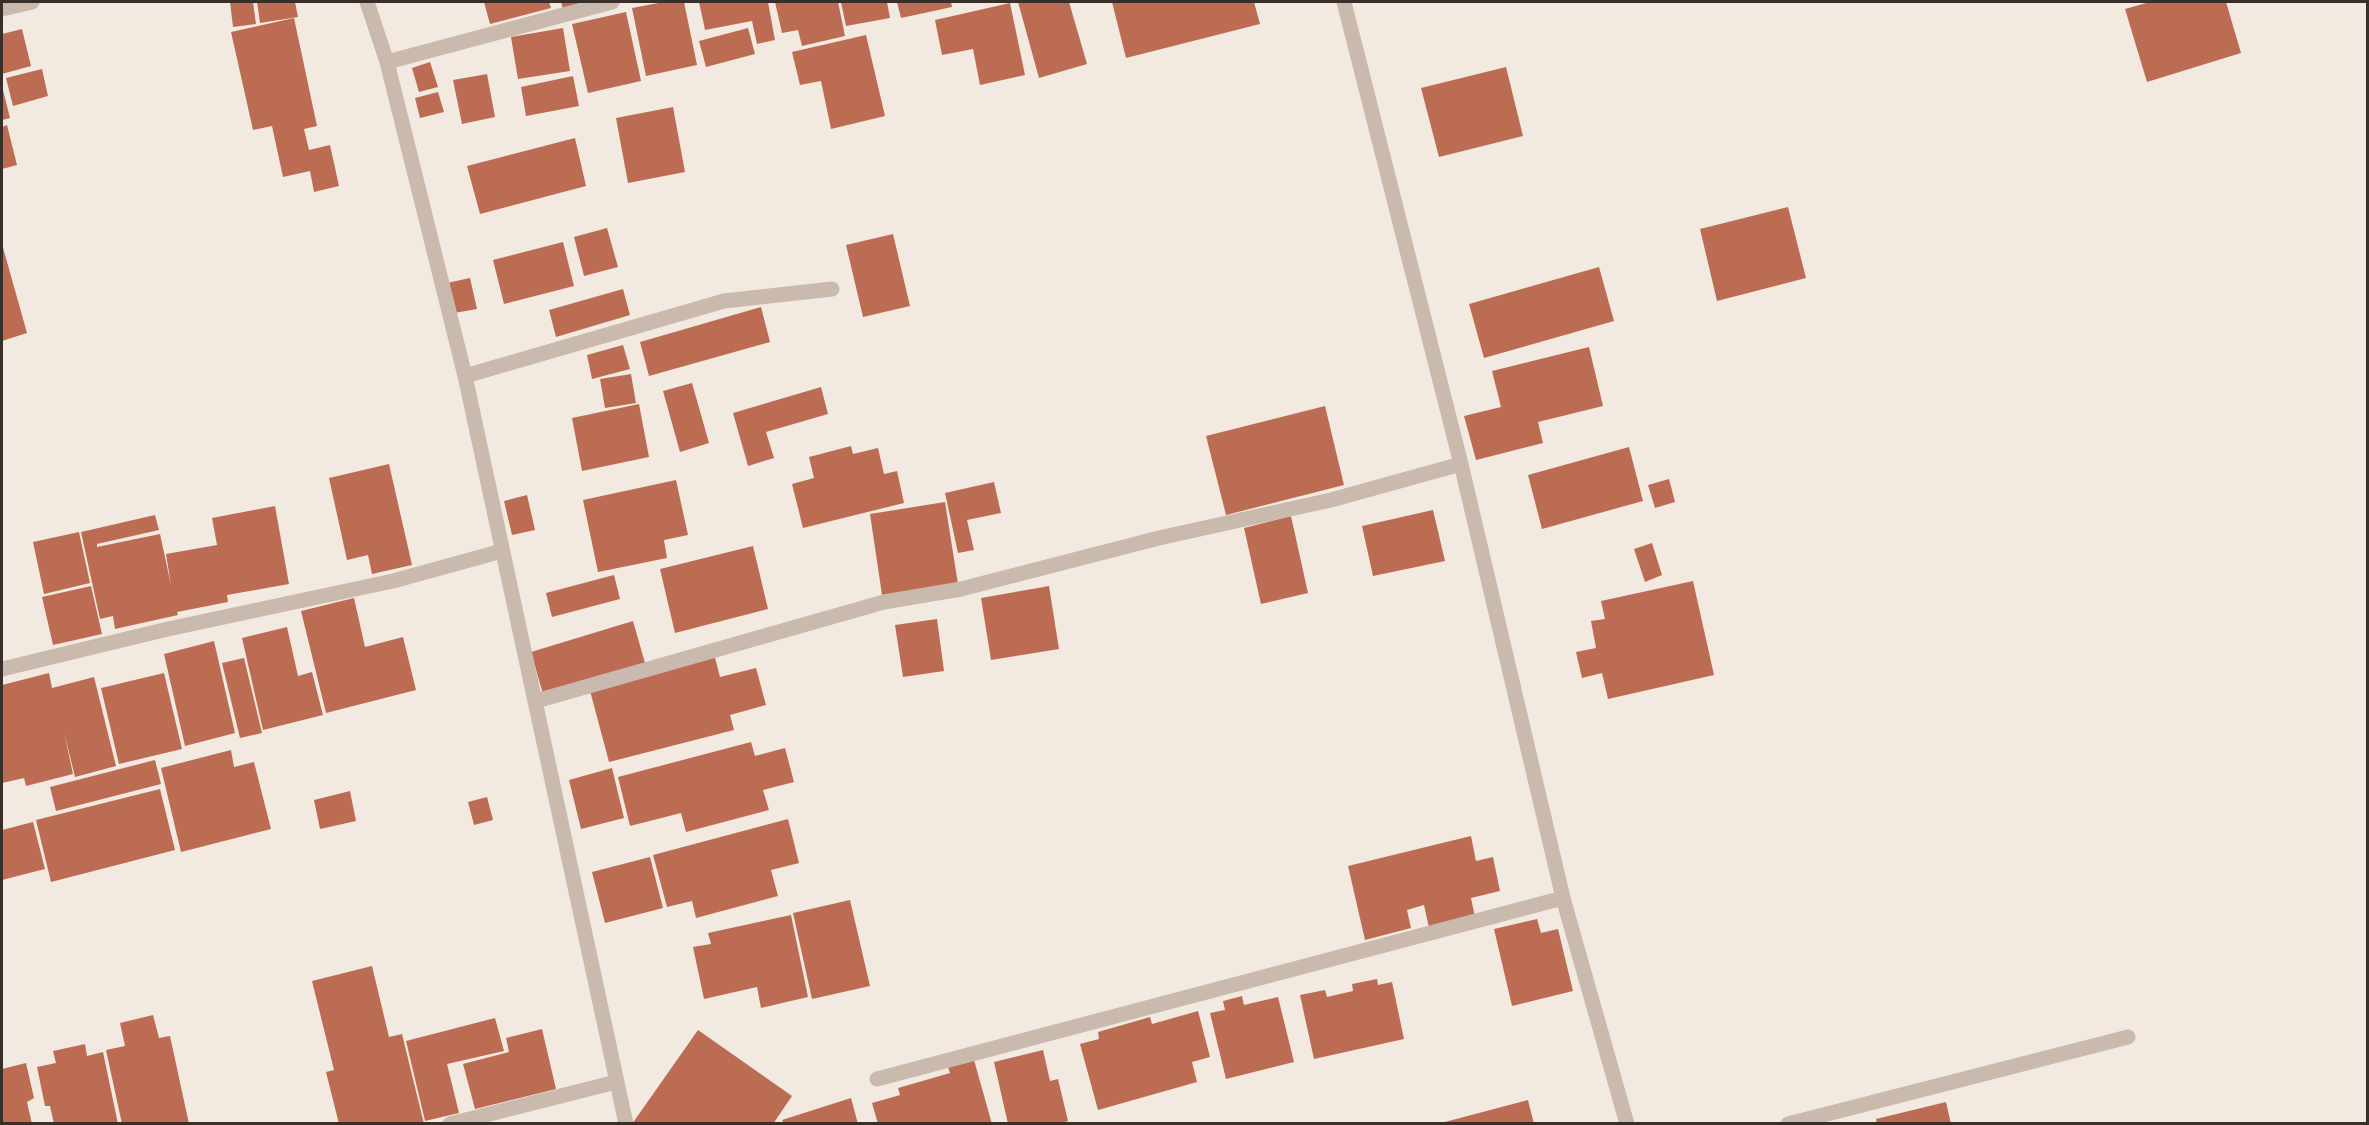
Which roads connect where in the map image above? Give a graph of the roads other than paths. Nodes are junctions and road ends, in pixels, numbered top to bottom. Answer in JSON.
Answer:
{"nodes":[{"id":1,"x":32,"y":2,"type":"edge"},
{"id":2,"x":367,"y":2,"type":"edge"},
{"id":3,"x":612,"y":2,"type":"edge"},
{"id":4,"x":1344,"y":2,"type":"edge"},
{"id":5,"x":2,"y":9,"type":"edge"},
{"id":6,"x":387,"y":62,"type":"junction"},
{"id":7,"x":832,"y":289,"type":"dead end"},
{"id":8,"x":465,"y":376,"type":"junction"},
{"id":9,"x":1461,"y":464,"type":"junction"},
{"id":10,"x":502,"y":551,"type":"junction"},
{"id":11,"x":2,"y":669,"type":"edge"},
{"id":12,"x":536,"y":701,"type":"junction"},
{"id":13,"x":1563,"y":898,"type":"junction"},
{"id":14,"x":2128,"y":1037,"type":"dead end"},
{"id":15,"x":877,"y":1079,"type":"dead end"},
{"id":16,"x":616,"y":1083,"type":"junction"},
{"id":17,"x":450,"y":1124,"type":"edge"},
{"id":18,"x":626,"y":1124,"type":"edge"},
{"id":19,"x":1627,"y":1124,"type":"edge"},
{"id":20,"x":1788,"y":1124,"type":"edge"}],
"edges":[{"from":1,"to":5,"type":"street"},
{"from":2,"to":6,"type":"street"},
{"from":3,"to":6,"type":"street"},
{"from":4,"to":9,"type":"street"},
{"from":6,"to":8,"type":"street"},
{"from":7,"to":8,"type":"street"},
{"from":8,"to":10,"type":"street"},
{"from":9,"to":12,"type":"street"},
{"from":9,"to":13,"type":"street"},
{"from":10,"to":11,"type":"street"},
{"from":10,"to":12,"type":"street"},
{"from":12,"to":16,"type":"street"},
{"from":13,"to":15,"type":"street"},
{"from":13,"to":19,"type":"street"},
{"from":14,"to":20,"type":"street"},
{"from":16,"to":17,"type":"street"},
{"from":16,"to":18,"type":"street"}]}
